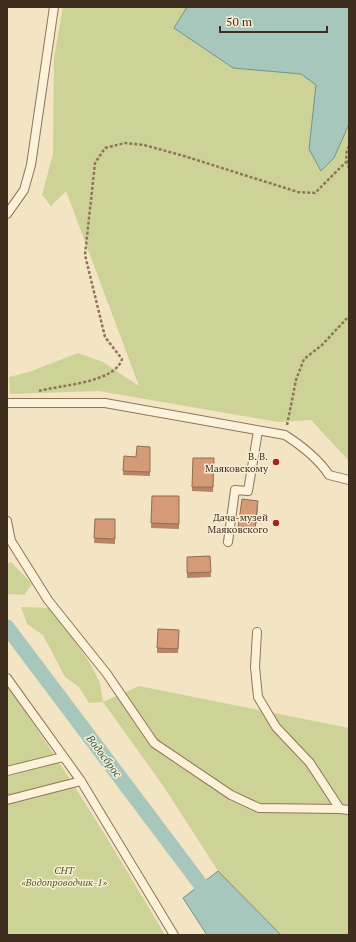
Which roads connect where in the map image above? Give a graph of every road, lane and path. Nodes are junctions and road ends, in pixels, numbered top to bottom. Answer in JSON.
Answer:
{"nodes":[{"id":1,"x":54,"y":7,"type":"edge"},
{"id":2,"x":349,"y":146,"type":"edge"},
{"id":3,"x":346,"y":162,"type":"junction"},
{"id":4,"x":349,"y":168,"type":"edge"},
{"id":5,"x":7,"y":214,"type":"edge"},
{"id":6,"x":349,"y":316,"type":"edge"},
{"id":7,"x":36,"y":392,"type":"dead end"},
{"id":8,"x":7,"y":403,"type":"edge"},
{"id":9,"x":258,"y":430,"type":"junction"},
{"id":10,"x":285,"y":435,"type":"junction"},
{"id":11,"x":349,"y":480,"type":"edge"},
{"id":12,"x":7,"y":521,"type":"edge"},
{"id":13,"x":228,"y":542,"type":"dead end"},
{"id":14,"x":257,"y":632,"type":"dead end"},
{"id":15,"x":7,"y":678,"type":"edge"},
{"id":16,"x":63,"y":757,"type":"junction"},
{"id":17,"x":7,"y":771,"type":"edge"},
{"id":18,"x":80,"y":781,"type":"junction"},
{"id":19,"x":7,"y":800,"type":"edge"},
{"id":20,"x":340,"y":808,"type":"junction"},
{"id":21,"x":349,"y":810,"type":"edge"},
{"id":22,"x":174,"y":935,"type":"edge"}],
"edges":[{"from":1,"to":5,"type":"lane"},
{"from":2,"to":3,"type":"path"},
{"from":3,"to":4,"type":"path"},
{"from":3,"to":7,"type":"path"},
{"from":6,"to":10,"type":"path"},
{"from":8,"to":9,"type":"lane"},
{"from":9,"to":10,"type":"lane"},
{"from":9,"to":13,"type":"lane"},
{"from":10,"to":11,"type":"lane"},
{"from":12,"to":20,"type":"lane"},
{"from":14,"to":20,"type":"lane"},
{"from":15,"to":16,"type":"lane"},
{"from":16,"to":17,"type":"lane"},
{"from":16,"to":18,"type":"lane"},
{"from":18,"to":19,"type":"lane"},
{"from":18,"to":22,"type":"lane"},
{"from":20,"to":21,"type":"lane"}]}
